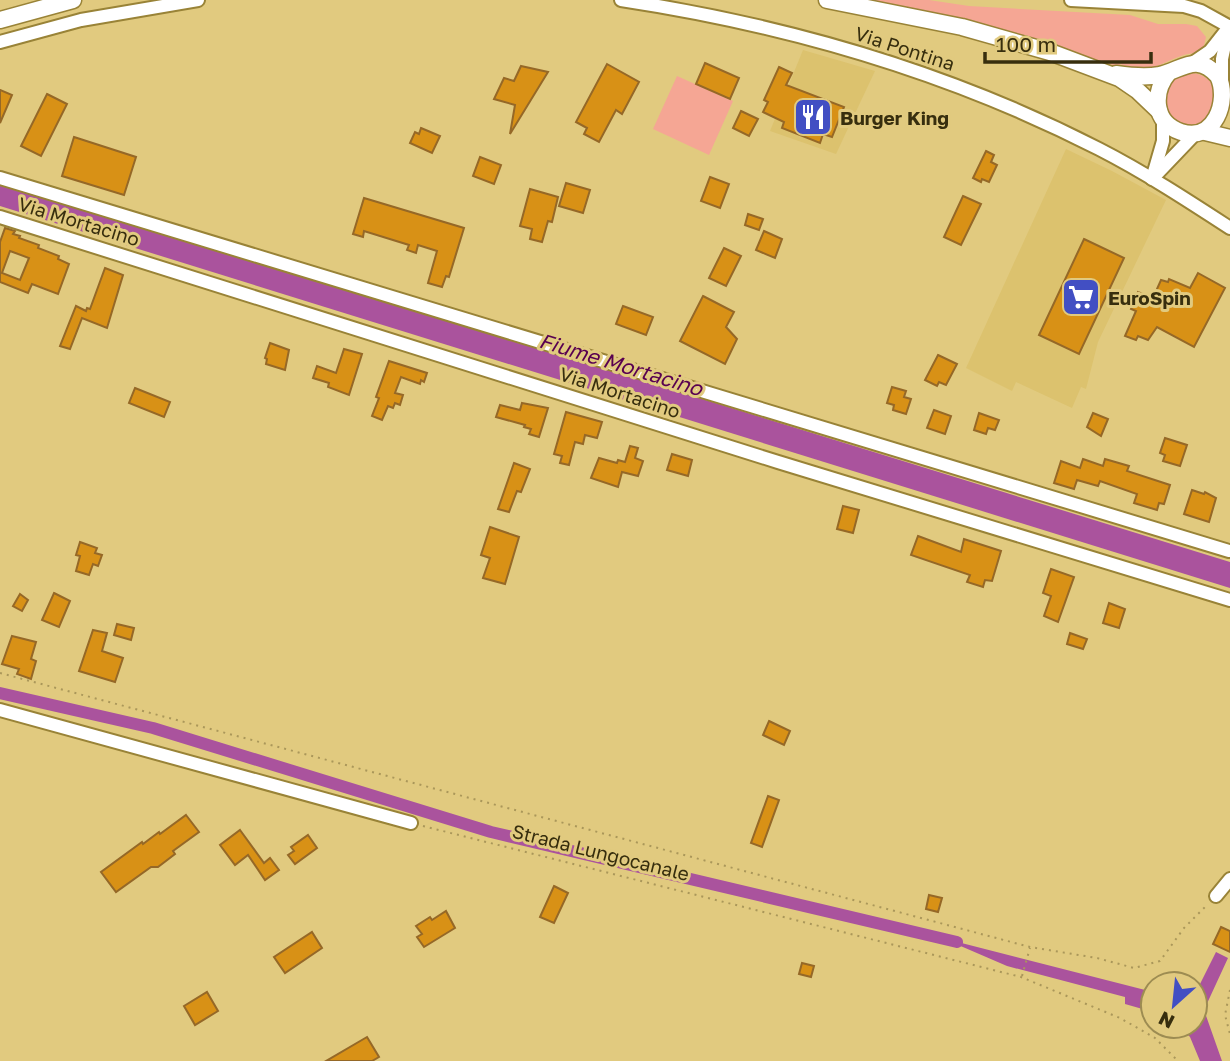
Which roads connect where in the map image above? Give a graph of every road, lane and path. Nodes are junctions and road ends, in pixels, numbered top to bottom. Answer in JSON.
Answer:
{"nodes":[{"id":1,"x":73,"y":0,"type":"edge"},
{"id":2,"x":198,"y":0,"type":"edge"},
{"id":3,"x":621,"y":0,"type":"edge"},
{"id":4,"x":827,"y":0,"type":"edge"},
{"id":5,"x":1071,"y":0,"type":"edge"},
{"id":6,"x":1153,"y":2,"type":"edge"},
{"id":7,"x":0,"y":20,"type":"edge"},
{"id":8,"x":1230,"y":26,"type":"edge"},
{"id":9,"x":0,"y":42,"type":"edge"},
{"id":10,"x":1191,"y":64,"type":"junction"},
{"id":11,"x":1169,"y":72,"type":"junction"},
{"id":12,"x":1110,"y":74,"type":"junction"},
{"id":13,"x":1222,"y":82,"type":"junction"},
{"id":14,"x":1229,"y":103,"type":"edge"},
{"id":15,"x":1161,"y":115,"type":"junction"},
{"id":16,"x":1200,"y":133,"type":"junction"},
{"id":17,"x":1230,"y":138,"type":"edge"},
{"id":18,"x":0,"y":178,"type":"edge"},
{"id":19,"x":1152,"y":178,"type":"junction"},
{"id":20,"x":0,"y":217,"type":"edge"},
{"id":21,"x":1230,"y":228,"type":"edge"},
{"id":22,"x":1229,"y":551,"type":"edge"},
{"id":23,"x":1230,"y":600,"type":"edge"},
{"id":24,"x":0,"y":673,"type":"edge"},
{"id":25,"x":0,"y":710,"type":"edge"},
{"id":26,"x":411,"y":823,"type":"joint"},
{"id":27,"x":1230,"y":879,"type":"edge"},
{"id":28,"x":1216,"y":896,"type":"joint"},
{"id":29,"x":1030,"y":947,"type":"junction"},
{"id":30,"x":1021,"y":977,"type":"junction"},
{"id":31,"x":1230,"y":990,"type":"edge"},
{"id":32,"x":1230,"y":1034,"type":"edge"},
{"id":33,"x":1178,"y":1061,"type":"edge"}],
"edges":[{"from":1,"to":7,"type":"main road"},
{"from":2,"to":9,"type":"street"},
{"from":3,"to":19,"type":"street","name":"Via Pontina"},
{"from":4,"to":12,"type":"main road"},
{"from":5,"to":6,"type":"street"},
{"from":6,"to":8,"type":"street"},
{"from":8,"to":10,"type":"street"},
{"from":8,"to":13,"type":"street"},
{"from":10,"to":11,"type":"main road"},
{"from":10,"to":13,"type":"main road"},
{"from":11,"to":12,"type":"main road"},
{"from":11,"to":15,"type":"main road"},
{"from":12,"to":15,"type":"main road"},
{"from":13,"to":14,"type":"main road"},
{"from":14,"to":16,"type":"main road"},
{"from":15,"to":16,"type":"main road"},
{"from":15,"to":19,"type":"street"},
{"from":16,"to":17,"type":"main road"},
{"from":16,"to":19,"type":"street"},
{"from":18,"to":22,"type":"street"},
{"from":19,"to":21,"type":"street","name":"Via Pontina"},
{"from":20,"to":23,"type":"street","name":"Via Mortacino"},
{"from":24,"to":29,"type":"path"},
{"from":25,"to":26,"type":"street"},
{"from":26,"to":30,"type":"path","name":"Strada Lungocanale"},
{"from":27,"to":28,"type":"street"},
{"from":28,"to":29,"type":"path"},
{"from":29,"to":30,"type":"path"},
{"from":30,"to":33,"type":"path","name":"Strada Lungocanale"},
{"from":31,"to":32,"type":"path"}]}
